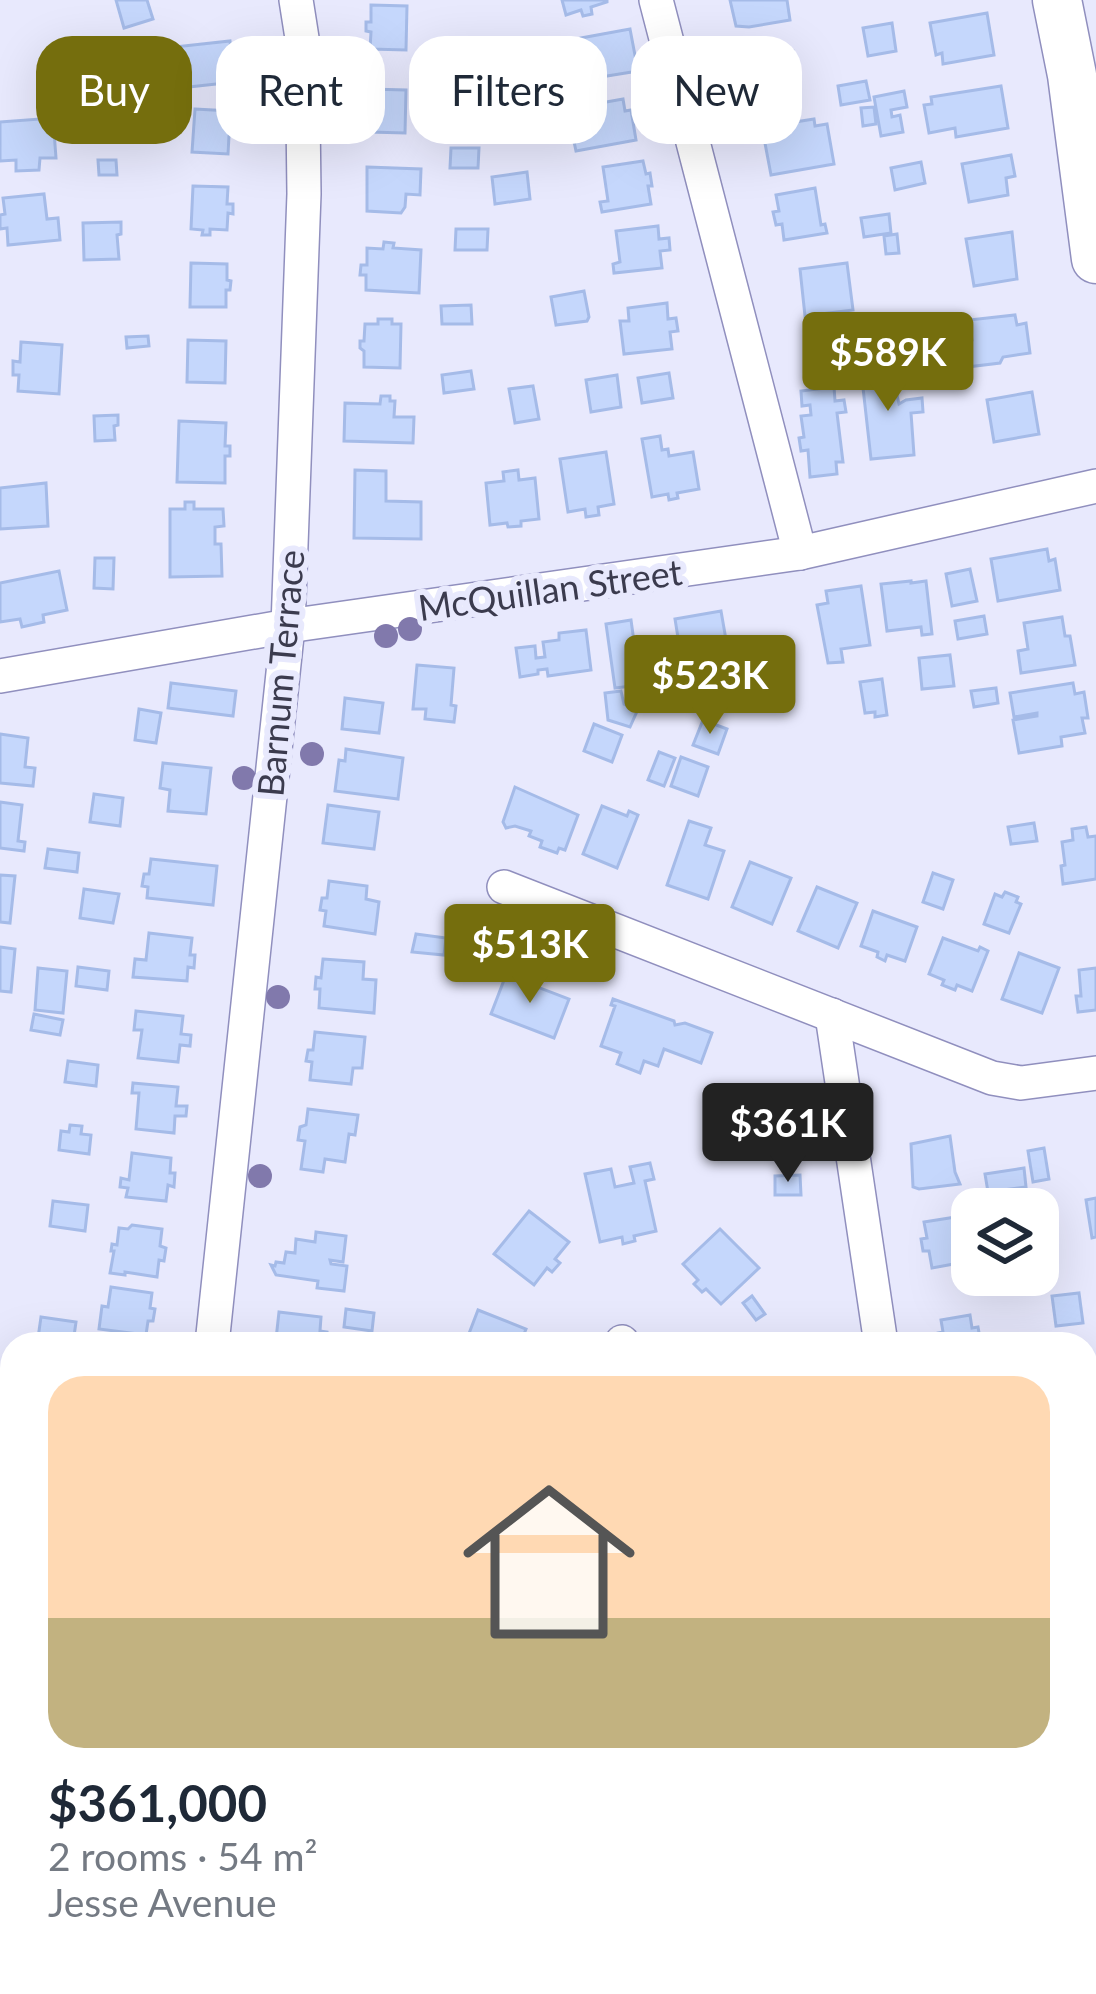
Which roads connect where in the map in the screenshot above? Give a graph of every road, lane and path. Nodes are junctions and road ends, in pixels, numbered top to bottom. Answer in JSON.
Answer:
{"nodes":[{"id":1,"x":296,"y":0,"type":"edge"},
{"id":2,"x":656,"y":0,"type":"edge"},
{"id":3,"x":1057,"y":0,"type":"edge"},
{"id":4,"x":1096,"y":259,"type":"edge"},
{"id":5,"x":1096,"y":485,"type":"edge"},
{"id":6,"x":800,"y":553,"type":"junction"},
{"id":7,"x":288,"y":626,"type":"junction"},
{"id":8,"x":0,"y":676,"type":"edge"},
{"id":9,"x":504,"y":887,"type":"dead end"},
{"id":10,"x":832,"y":1015,"type":"junction"},
{"id":11,"x":1096,"y":1073,"type":"edge"},
{"id":12,"x":213,"y":1332,"type":"edge"},
{"id":13,"x":879,"y":1332,"type":"edge"}],
"edges":[{"from":1,"to":7,"type":"street","name":"Barnum Terrace"},
{"from":2,"to":6,"type":"street"},
{"from":3,"to":4,"type":"main road"},
{"from":5,"to":6,"type":"street","name":"McQuillan Street"},
{"from":6,"to":7,"type":"street","name":"McQuillan Street"},
{"from":7,"to":8,"type":"street","name":"McQuillan Street"},
{"from":7,"to":12,"type":"street","name":"Barnum Terrace"},
{"from":9,"to":10,"type":"street"},
{"from":10,"to":11,"type":"street"},
{"from":10,"to":13,"type":"street"}]}
